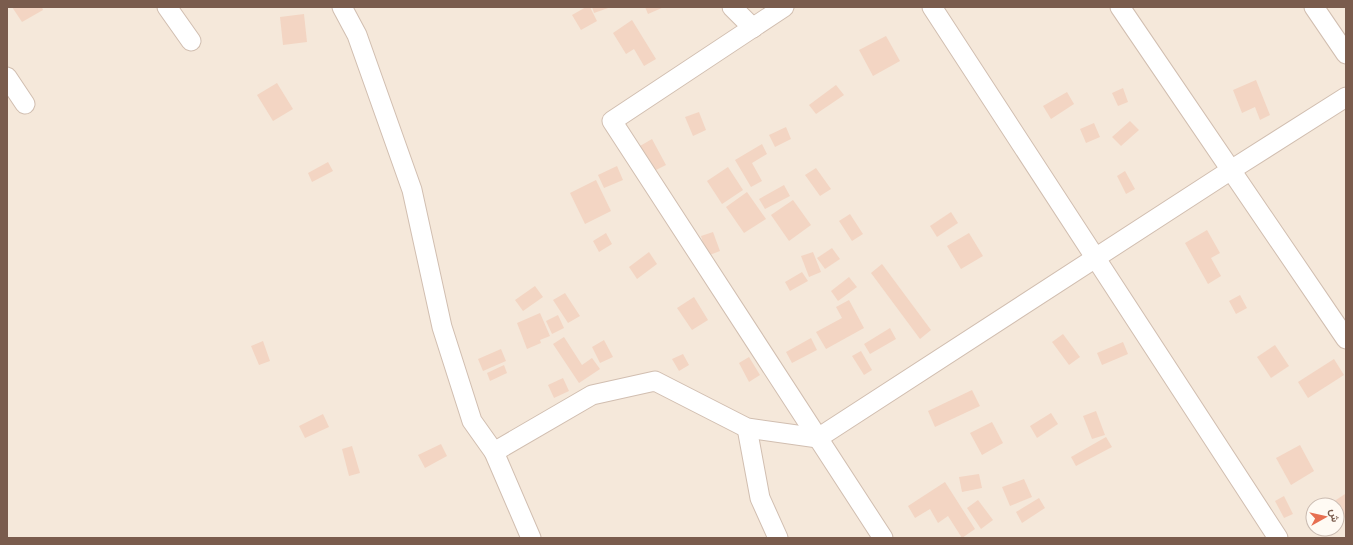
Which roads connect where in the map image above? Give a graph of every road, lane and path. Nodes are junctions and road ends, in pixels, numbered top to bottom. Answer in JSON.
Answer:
{"nodes":[{"id":1,"x":167,"y":7,"type":"edge"},
{"id":2,"x":342,"y":7,"type":"edge"},
{"id":3,"x":732,"y":7,"type":"edge"},
{"id":4,"x":784,"y":7,"type":"edge"},
{"id":5,"x":932,"y":7,"type":"edge"},
{"id":6,"x":1120,"y":7,"type":"edge"},
{"id":7,"x":1314,"y":7,"type":"edge"},
{"id":8,"x":753,"y":28,"type":"junction"},
{"id":9,"x":191,"y":40,"type":"dead end"},
{"id":10,"x":1346,"y":54,"type":"edge"},
{"id":11,"x":7,"y":77,"type":"edge"},
{"id":12,"x":1346,"y":97,"type":"edge"},
{"id":13,"x":26,"y":104,"type":"dead end"},
{"id":14,"x":1231,"y":170,"type":"junction"},
{"id":15,"x":1095,"y":258,"type":"junction"},
{"id":16,"x":1346,"y":339,"type":"edge"},
{"id":17,"x":747,"y":428,"type":"junction"},
{"id":18,"x":818,"y":438,"type":"junction"},
{"id":19,"x":494,"y":452,"type":"junction"},
{"id":20,"x":531,"y":538,"type":"edge"},
{"id":21,"x":778,"y":538,"type":"edge"},
{"id":22,"x":883,"y":538,"type":"edge"},
{"id":23,"x":1278,"y":538,"type":"edge"}],
"edges":[{"from":1,"to":9,"type":"street"},
{"from":2,"to":19,"type":"street"},
{"from":3,"to":8,"type":"street"},
{"from":4,"to":8,"type":"street"},
{"from":5,"to":15,"type":"street"},
{"from":6,"to":14,"type":"street"},
{"from":7,"to":10,"type":"street"},
{"from":8,"to":18,"type":"street"},
{"from":11,"to":13,"type":"street"},
{"from":12,"to":14,"type":"street"},
{"from":14,"to":15,"type":"street"},
{"from":14,"to":16,"type":"street"},
{"from":15,"to":18,"type":"street"},
{"from":15,"to":23,"type":"street"},
{"from":17,"to":18,"type":"street"},
{"from":17,"to":19,"type":"street"},
{"from":17,"to":21,"type":"street"},
{"from":18,"to":22,"type":"street"},
{"from":19,"to":20,"type":"street"}]}
